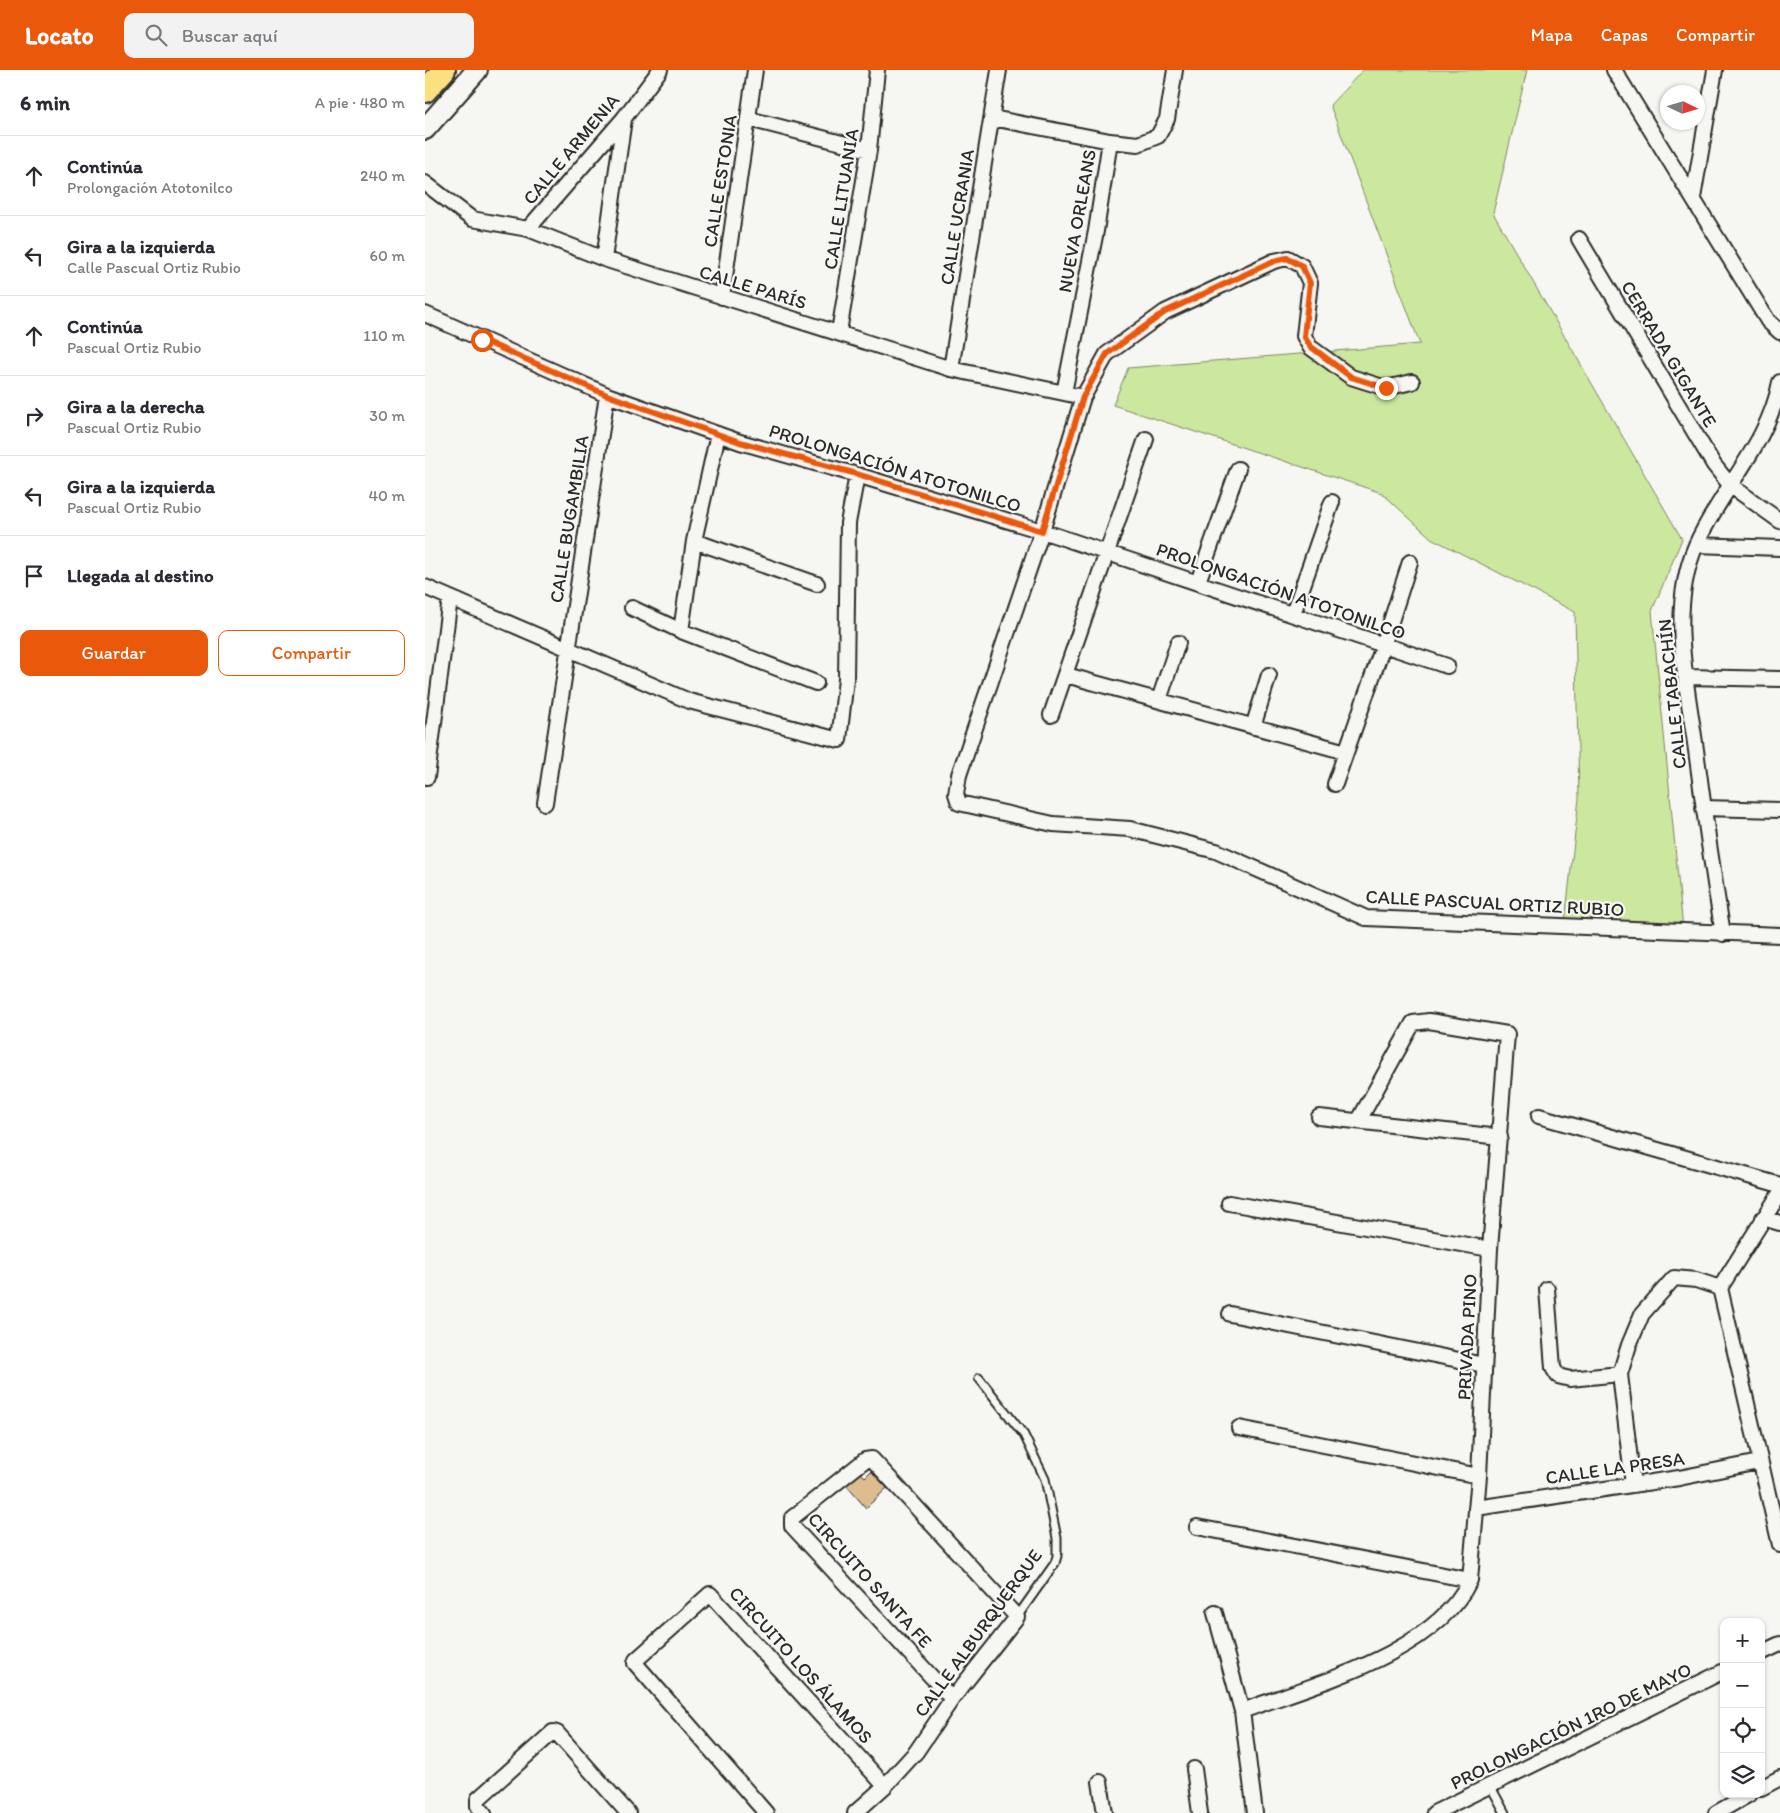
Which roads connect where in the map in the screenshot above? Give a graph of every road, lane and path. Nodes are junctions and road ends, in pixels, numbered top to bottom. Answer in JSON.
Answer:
{"nodes":[{"id":1,"x":444,"y":70,"type":"edge"},
{"id":2,"x":477,"y":70,"type":"edge"},
{"id":3,"x":660,"y":70,"type":"edge"},
{"id":4,"x":755,"y":70,"type":"edge"},
{"id":5,"x":877,"y":70,"type":"edge"},
{"id":6,"x":999,"y":70,"type":"edge"},
{"id":7,"x":1175,"y":70,"type":"edge"},
{"id":8,"x":1614,"y":70,"type":"edge"},
{"id":9,"x":1715,"y":70,"type":"edge"},
{"id":10,"x":425,"y":91,"type":"edge"},
{"id":11,"x":624,"y":118,"type":"junction"},
{"id":12,"x":992,"y":118,"type":"junction"},
{"id":13,"x":749,"y":119,"type":"junction"},
{"id":14,"x":425,"y":129,"type":"edge"},
{"id":15,"x":1110,"y":141,"type":"junction"},
{"id":16,"x":869,"y":150,"type":"junction"},
{"id":17,"x":425,"y":183,"type":"edge"},
{"id":18,"x":1693,"y":198,"type":"junction"},
{"id":19,"x":528,"y":229,"type":"junction"},
{"id":20,"x":1579,"y":239,"type":"dead end"},
{"id":21,"x":605,"y":259,"type":"junction"},
{"id":22,"x":721,"y":297,"type":"junction"},
{"id":23,"x":425,"y":314,"type":"edge"},
{"id":24,"x":839,"y":332,"type":"junction"},
{"id":25,"x":1780,"y":332,"type":"edge"},
{"id":26,"x":951,"y":369,"type":"junction"},
{"id":27,"x":1412,"y":382,"type":"dead end"},
{"id":28,"x":1780,"y":382,"type":"edge"},
{"id":29,"x":1064,"y":393,"type":"junction"},
{"id":30,"x":607,"y":395,"type":"junction"},
{"id":31,"x":1083,"y":397,"type":"junction"},
{"id":32,"x":718,"y":434,"type":"junction"},
{"id":33,"x":1147,"y":439,"type":"dead end"},
{"id":34,"x":1238,"y":469,"type":"dead end"},
{"id":35,"x":857,"y":474,"type":"junction"},
{"id":36,"x":1730,"y":485,"type":"junction"},
{"id":37,"x":1332,"y":502,"type":"dead end"},
{"id":38,"x":1780,"y":521,"type":"edge"},
{"id":39,"x":1042,"y":531,"type":"junction"},
{"id":40,"x":694,"y":541,"type":"junction"},
{"id":41,"x":1696,"y":545,"type":"junction"},
{"id":42,"x":1780,"y":548,"type":"edge"},
{"id":43,"x":1107,"y":552,"type":"junction"},
{"id":44,"x":1410,"y":562,"type":"dead end"},
{"id":45,"x":1198,"y":582,"type":"junction"},
{"id":46,"x":817,"y":584,"type":"dead end"},
{"id":47,"x":425,"y":587,"type":"edge"},
{"id":48,"x":450,"y":598,"type":"junction"},
{"id":49,"x":632,"y":608,"type":"dead end"},
{"id":50,"x":1293,"y":614,"type":"junction"},
{"id":51,"x":681,"y":631,"type":"junction"},
{"id":52,"x":1178,"y":643,"type":"dead end"},
{"id":53,"x":1383,"y":646,"type":"junction"},
{"id":54,"x":568,"y":649,"type":"junction"},
{"id":55,"x":1447,"y":666,"type":"dead end"},
{"id":56,"x":1066,"y":674,"type":"junction"},
{"id":57,"x":1269,"y":675,"type":"dead end"},
{"id":58,"x":1686,"y":677,"type":"junction"},
{"id":59,"x":1780,"y":679,"type":"edge"},
{"id":60,"x":816,"y":683,"type":"dead end"},
{"id":61,"x":1159,"y":700,"type":"junction"},
{"id":62,"x":1051,"y":715,"type":"dead end"},
{"id":63,"x":1253,"y":727,"type":"junction"},
{"id":64,"x":1346,"y":752,"type":"junction"},
{"id":65,"x":427,"y":757,"type":"edge"},
{"id":66,"x":427,"y":777,"type":"dead end"},
{"id":67,"x":1335,"y":784,"type":"dead end"},
{"id":68,"x":545,"y":803,"type":"dead end"},
{"id":69,"x":1703,"y":808,"type":"junction"},
{"id":70,"x":1780,"y":810,"type":"edge"},
{"id":71,"x":1723,"y":934,"type":"junction"},
{"id":72,"x":1780,"y":935,"type":"edge"},
{"id":73,"x":1539,"y":1116,"type":"dead end"},
{"id":74,"x":1319,"y":1117,"type":"dead end"},
{"id":75,"x":1359,"y":1120,"type":"junction"},
{"id":76,"x":1500,"y":1137,"type":"junction"},
{"id":77,"x":1780,"y":1185,"type":"edge"},
{"id":78,"x":1780,"y":1193,"type":"edge"},
{"id":79,"x":1229,"y":1203,"type":"dead end"},
{"id":80,"x":1763,"y":1218,"type":"junction"},
{"id":81,"x":1780,"y":1223,"type":"edge"},
{"id":82,"x":1490,"y":1249,"type":"junction"},
{"id":83,"x":1719,"y":1288,"type":"junction"},
{"id":84,"x":1547,"y":1289,"type":"dead end"},
{"id":85,"x":1230,"y":1314,"type":"dead end"},
{"id":86,"x":1484,"y":1365,"type":"junction"},
{"id":87,"x":1620,"y":1374,"type":"junction"},
{"id":88,"x":979,"y":1378,"type":"dead end"},
{"id":89,"x":1239,"y":1428,"type":"dead end"},
{"id":90,"x":1759,"y":1462,"type":"junction"},
{"id":91,"x":1479,"y":1476,"type":"junction"},
{"id":92,"x":1633,"y":1484,"type":"junction"},
{"id":93,"x":1476,"y":1508,"type":"junction"},
{"id":94,"x":1197,"y":1527,"type":"dead end"},
{"id":95,"x":1780,"y":1545,"type":"edge"},
{"id":96,"x":1470,"y":1580,"type":"junction"},
{"id":97,"x":1215,"y":1613,"type":"dead end"},
{"id":98,"x":1017,"y":1617,"type":"junction"},
{"id":99,"x":1780,"y":1644,"type":"edge"},
{"id":100,"x":1765,"y":1651,"type":"edge"},
{"id":101,"x":1720,"y":1674,"type":"edge"},
{"id":102,"x":952,"y":1699,"type":"junction"},
{"id":103,"x":1242,"y":1711,"type":"junction"},
{"id":104,"x":1194,"y":1769,"type":"dead end"},
{"id":105,"x":1780,"y":1778,"type":"edge"},
{"id":106,"x":1100,"y":1782,"type":"dead end"},
{"id":107,"x":885,"y":1786,"type":"junction"},
{"id":108,"x":1765,"y":1786,"type":"edge"},
{"id":109,"x":1491,"y":1787,"type":"junction"},
{"id":110,"x":1743,"y":1798,"type":"edge"},
{"id":111,"x":484,"y":1813,"type":"edge"},
{"id":112,"x":628,"y":1813,"type":"edge"},
{"id":113,"x":766,"y":1813,"type":"edge"},
{"id":114,"x":855,"y":1813,"type":"edge"},
{"id":115,"x":1105,"y":1813,"type":"edge"},
{"id":116,"x":1200,"y":1813,"type":"edge"},
{"id":117,"x":1255,"y":1813,"type":"edge"},
{"id":118,"x":1434,"y":1813,"type":"edge"},
{"id":119,"x":1505,"y":1813,"type":"edge"},
{"id":120,"x":1716,"y":1813,"type":"edge"}],
"edges":[{"from":1,"to":10,"type":"main road"},
{"from":2,"to":14,"type":"main road"},
{"from":3,"to":11,"type":"street","name":"CALLE ARMENIA"},
{"from":4,"to":13,"type":"street","name":"CALLE ESTONIA"},
{"from":5,"to":16,"type":"street","name":"CALLE LITUANIA"},
{"from":6,"to":12,"type":"street","name":"CALLE UCRANIA"},
{"from":7,"to":15,"type":"street","name":"NUEVA ORLEANS"},
{"from":8,"to":18,"type":"street"},
{"from":9,"to":18,"type":"street"},
{"from":11,"to":19,"type":"street","name":"CALLE ARMENIA"},
{"from":11,"to":21,"type":"street"},
{"from":12,"to":15,"type":"street"},
{"from":12,"to":26,"type":"street","name":"CALLE UCRANIA"},
{"from":13,"to":16,"type":"street"},
{"from":13,"to":22,"type":"street","name":"CALLE ESTONIA"},
{"from":15,"to":29,"type":"street","name":"NUEVA ORLEANS"},
{"from":16,"to":24,"type":"street","name":"CALLE LITUANIA"},
{"from":17,"to":19,"type":"street","name":"CALLE PARÍS"},
{"from":18,"to":25,"type":"street"},
{"from":19,"to":21,"type":"street","name":"CALLE PARÍS"},
{"from":20,"to":36,"type":"street","name":"CERRADA GIGANTE"},
{"from":21,"to":22,"type":"street","name":"CALLE PARÍS"},
{"from":22,"to":24,"type":"street","name":"CALLE PARÍS"},
{"from":23,"to":30,"type":"street","name":"PROLONGACIÓN ATOTONILCO"},
{"from":24,"to":26,"type":"street","name":"CALLE PARÍS"},
{"from":26,"to":29,"type":"street","name":"CALLE PARÍS"},
{"from":27,"to":31,"type":"street","name":"CALLE PASCUAL ORTIZ RUBIO"},
{"from":28,"to":36,"type":"street","name":"CALLE TABACHÍN"},
{"from":29,"to":31,"type":"street","name":"CALLE PARÍS"},
{"from":30,"to":32,"type":"street","name":"PROLONGACIÓN ATOTONILCO"},
{"from":30,"to":54,"type":"street","name":"CALLE BUGAMBILIA"},
{"from":31,"to":39,"type":"street","name":"CALLE PASCUAL ORTIZ RUBIO"},
{"from":32,"to":35,"type":"street","name":"PROLONGACIÓN ATOTONILCO"},
{"from":32,"to":40,"type":"street"},
{"from":33,"to":43,"type":"street"},
{"from":34,"to":45,"type":"street"},
{"from":35,"to":39,"type":"street","name":"PROLONGACIÓN ATOTONILCO"},
{"from":35,"to":54,"type":"street"},
{"from":36,"to":38,"type":"street","name":"CERRADA GIGANTE"},
{"from":36,"to":41,"type":"street","name":"CALLE TABACHÍN"},
{"from":37,"to":50,"type":"street"},
{"from":39,"to":43,"type":"street","name":"PROLONGACIÓN ATOTONILCO"},
{"from":39,"to":71,"type":"street","name":"CALLE PASCUAL ORTIZ RUBIO"},
{"from":40,"to":46,"type":"street"},
{"from":40,"to":51,"type":"street"},
{"from":41,"to":42,"type":"street"},
{"from":41,"to":58,"type":"street","name":"CALLE TABACHÍN"},
{"from":43,"to":45,"type":"street","name":"PROLONGACIÓN ATOTONILCO"},
{"from":43,"to":56,"type":"street"},
{"from":44,"to":53,"type":"street"},
{"from":45,"to":50,"type":"street","name":"PROLONGACIÓN ATOTONILCO"},
{"from":47,"to":48,"type":"street"},
{"from":48,"to":54,"type":"street"},
{"from":48,"to":65,"type":"street"},
{"from":49,"to":51,"type":"street"},
{"from":50,"to":53,"type":"street","name":"PROLONGACIÓN ATOTONILCO"},
{"from":51,"to":60,"type":"street"},
{"from":52,"to":61,"type":"street"},
{"from":53,"to":55,"type":"street","name":"PROLONGACIÓN ATOTONILCO"},
{"from":53,"to":64,"type":"street"},
{"from":54,"to":68,"type":"street","name":"CALLE BUGAMBILIA"},
{"from":56,"to":61,"type":"street"},
{"from":56,"to":62,"type":"street"},
{"from":57,"to":63,"type":"street"},
{"from":58,"to":59,"type":"street"},
{"from":58,"to":69,"type":"street","name":"CALLE TABACHÍN"},
{"from":61,"to":63,"type":"street"},
{"from":63,"to":64,"type":"street"},
{"from":64,"to":67,"type":"street"},
{"from":65,"to":66,"type":"street"},
{"from":69,"to":70,"type":"street"},
{"from":69,"to":71,"type":"street","name":"CALLE TABACHÍN"},
{"from":71,"to":72,"type":"street"},
{"from":73,"to":77,"type":"street"},
{"from":74,"to":75,"type":"street"},
{"from":75,"to":76,"type":"street"},
{"from":75,"to":76,"type":"street","name":"PRIVADA PINO"},
{"from":76,"to":82,"type":"street","name":"PRIVADA PINO"},
{"from":78,"to":80,"type":"street"},
{"from":79,"to":82,"type":"street"},
{"from":80,"to":81,"type":"street"},
{"from":80,"to":83,"type":"street"},
{"from":82,"to":86,"type":"street","name":"PRIVADA PINO"},
{"from":83,"to":87,"type":"street"},
{"from":83,"to":90,"type":"street"},
{"from":84,"to":87,"type":"street"},
{"from":85,"to":86,"type":"street"},
{"from":86,"to":91,"type":"street","name":"PRIVADA PINO"},
{"from":87,"to":92,"type":"street"},
{"from":88,"to":98,"type":"lane","name":"CALLE ALBURQUERQUE"},
{"from":89,"to":91,"type":"street"},
{"from":90,"to":92,"type":"street","name":"CALLE LA PRESA"},
{"from":90,"to":95,"type":"street"},
{"from":91,"to":93,"type":"street","name":"PRIVADA PINO"},
{"from":92,"to":93,"type":"street","name":"CALLE LA PRESA"},
{"from":93,"to":96,"type":"street","name":"PRIVADA PINO"},
{"from":94,"to":96,"type":"street"},
{"from":96,"to":103,"type":"street","name":"PRIVADA PINO"},
{"from":97,"to":103,"type":"street"},
{"from":98,"to":102,"type":"street","name":"CALLE ALBURQUERQUE"},
{"from":98,"to":102,"type":"street","name":"CIRCUITO SANTA FE"},
{"from":99,"to":100,"type":"street"},
{"from":101,"to":109,"type":"street","name":"PROLONGACIÓN 1RO DE MAYO"},
{"from":102,"to":107,"type":"street","name":"CALLE ALBURQUERQUE"},
{"from":103,"to":117,"type":"street"},
{"from":104,"to":116,"type":"street"},
{"from":105,"to":108,"type":"street"},
{"from":106,"to":115,"type":"street"},
{"from":107,"to":113,"type":"street","name":"CIRCUITO LOS ÁLAMOS"},
{"from":107,"to":114,"type":"street","name":"CALLE ALBURQUERQUE"},
{"from":109,"to":118,"type":"street","name":"PROLONGACIÓN 1RO DE MAYO"},
{"from":109,"to":119,"type":"lane"},
{"from":110,"to":120,"type":"street"},
{"from":111,"to":112,"type":"street"}]}
